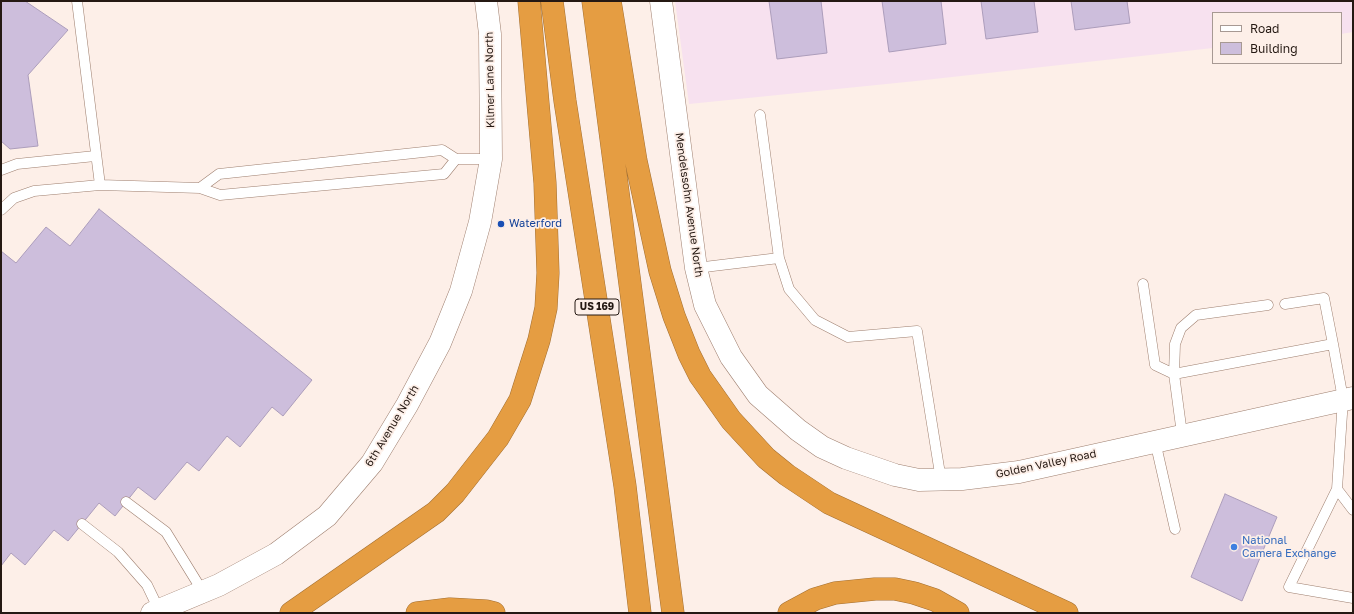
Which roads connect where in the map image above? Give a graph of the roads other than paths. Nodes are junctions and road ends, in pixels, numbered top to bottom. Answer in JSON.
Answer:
{"nodes":[{"id":1,"x":77,"y":1,"type":"edge"},
{"id":2,"x":486,"y":1,"type":"edge"},
{"id":3,"x":529,"y":1,"type":"edge"},
{"id":4,"x":552,"y":1,"type":"edge"},
{"id":5,"x":593,"y":1,"type":"edge"},
{"id":6,"x":610,"y":1,"type":"edge"},
{"id":7,"x":661,"y":1,"type":"edge"},
{"id":8,"x":760,"y":115,"type":"dead end"},
{"id":9,"x":95,"y":156,"type":"junction"},
{"id":10,"x":456,"y":159,"type":"junction"},
{"id":11,"x":490,"y":159,"type":"junction"},
{"id":12,"x":1,"y":170,"type":"edge"},
{"id":13,"x":100,"y":185,"type":"junction"},
{"id":14,"x":200,"y":188,"type":"junction"},
{"id":15,"x":1,"y":210,"type":"edge"},
{"id":16,"x":780,"y":258,"type":"junction"},
{"id":17,"x":696,"y":268,"type":"junction"},
{"id":18,"x":1143,"y":284,"type":"dead end"},
{"id":19,"x":1285,"y":304,"type":"dead end"},
{"id":20,"x":1268,"y":305,"type":"dead end"},
{"id":21,"x":1332,"y":344,"type":"junction"},
{"id":22,"x":1174,"y":374,"type":"junction"},
{"id":23,"x":758,"y":395,"type":"joint"},
{"id":24,"x":1348,"y":399,"type":"edge"},
{"id":25,"x":1182,"y":434,"type":"junction"},
{"id":26,"x":1155,"y":441,"type":"junction"},
{"id":27,"x":941,"y":480,"type":"junction"},
{"id":28,"x":1337,"y":489,"type":"junction"},
{"id":29,"x":126,"y":502,"type":"dead end"},
{"id":30,"x":1353,"y":510,"type":"edge"},
{"id":31,"x":82,"y":524,"type":"dead end"},
{"id":32,"x":1175,"y":529,"type":"dead end"},
{"id":33,"x":203,"y":592,"type":"junction"},
{"id":34,"x":1353,"y":598,"type":"edge"},
{"id":35,"x":156,"y":612,"type":"edge"},
{"id":36,"x":291,"y":613,"type":"edge"},
{"id":37,"x":417,"y":613,"type":"edge"},
{"id":38,"x":494,"y":613,"type":"edge"},
{"id":39,"x":640,"y":613,"type":"edge"},
{"id":40,"x":673,"y":613,"type":"edge"},
{"id":41,"x":789,"y":613,"type":"edge"},
{"id":42,"x":958,"y":613,"type":"edge"},
{"id":43,"x":1067,"y":613,"type":"edge"}],
"edges":[{"from":1,"to":9,"type":"lane"},
{"from":2,"to":11,"type":"street","name":"Kilmer Lane North"},
{"from":3,"to":36,"type":"highway"},
{"from":4,"to":39,"type":"highway","number":"US 169"},
{"from":5,"to":40,"type":"highway","number":"US 169"},
{"from":6,"to":43,"type":"highway"},
{"from":7,"to":17,"type":"street","name":"Mendelssohn Avenue North"},
{"from":8,"to":16,"type":"lane"},
{"from":9,"to":12,"type":"lane"},
{"from":9,"to":13,"type":"lane"},
{"from":10,"to":11,"type":"lane"},
{"from":10,"to":14,"type":"lane"},
{"from":10,"to":14,"type":"lane"},
{"from":11,"to":33,"type":"street","name":"6th Avenue North"},
{"from":13,"to":14,"type":"lane"},
{"from":13,"to":15,"type":"lane"},
{"from":16,"to":17,"type":"lane"},
{"from":16,"to":27,"type":"lane"},
{"from":17,"to":23,"type":"street","name":"Mendelssohn Avenue North"},
{"from":18,"to":22,"type":"lane"},
{"from":19,"to":21,"type":"lane"},
{"from":20,"to":22,"type":"lane"},
{"from":21,"to":22,"type":"lane"},
{"from":21,"to":24,"type":"lane"},
{"from":22,"to":25,"type":"lane"},
{"from":23,"to":27,"type":"street","name":"Golden Valley Road"},
{"from":24,"to":25,"type":"street","name":"Golden Valley Road"},
{"from":24,"to":28,"type":"lane"},
{"from":25,"to":26,"type":"street","name":"Golden Valley Road"},
{"from":26,"to":27,"type":"street","name":"Golden Valley Road"},
{"from":26,"to":32,"type":"lane"},
{"from":28,"to":30,"type":"lane"},
{"from":28,"to":34,"type":"lane"},
{"from":29,"to":33,"type":"lane"},
{"from":31,"to":35,"type":"lane"},
{"from":33,"to":35,"type":"street","name":"6th Avenue North"},
{"from":37,"to":38,"type":"highway"},
{"from":41,"to":42,"type":"highway"}]}
